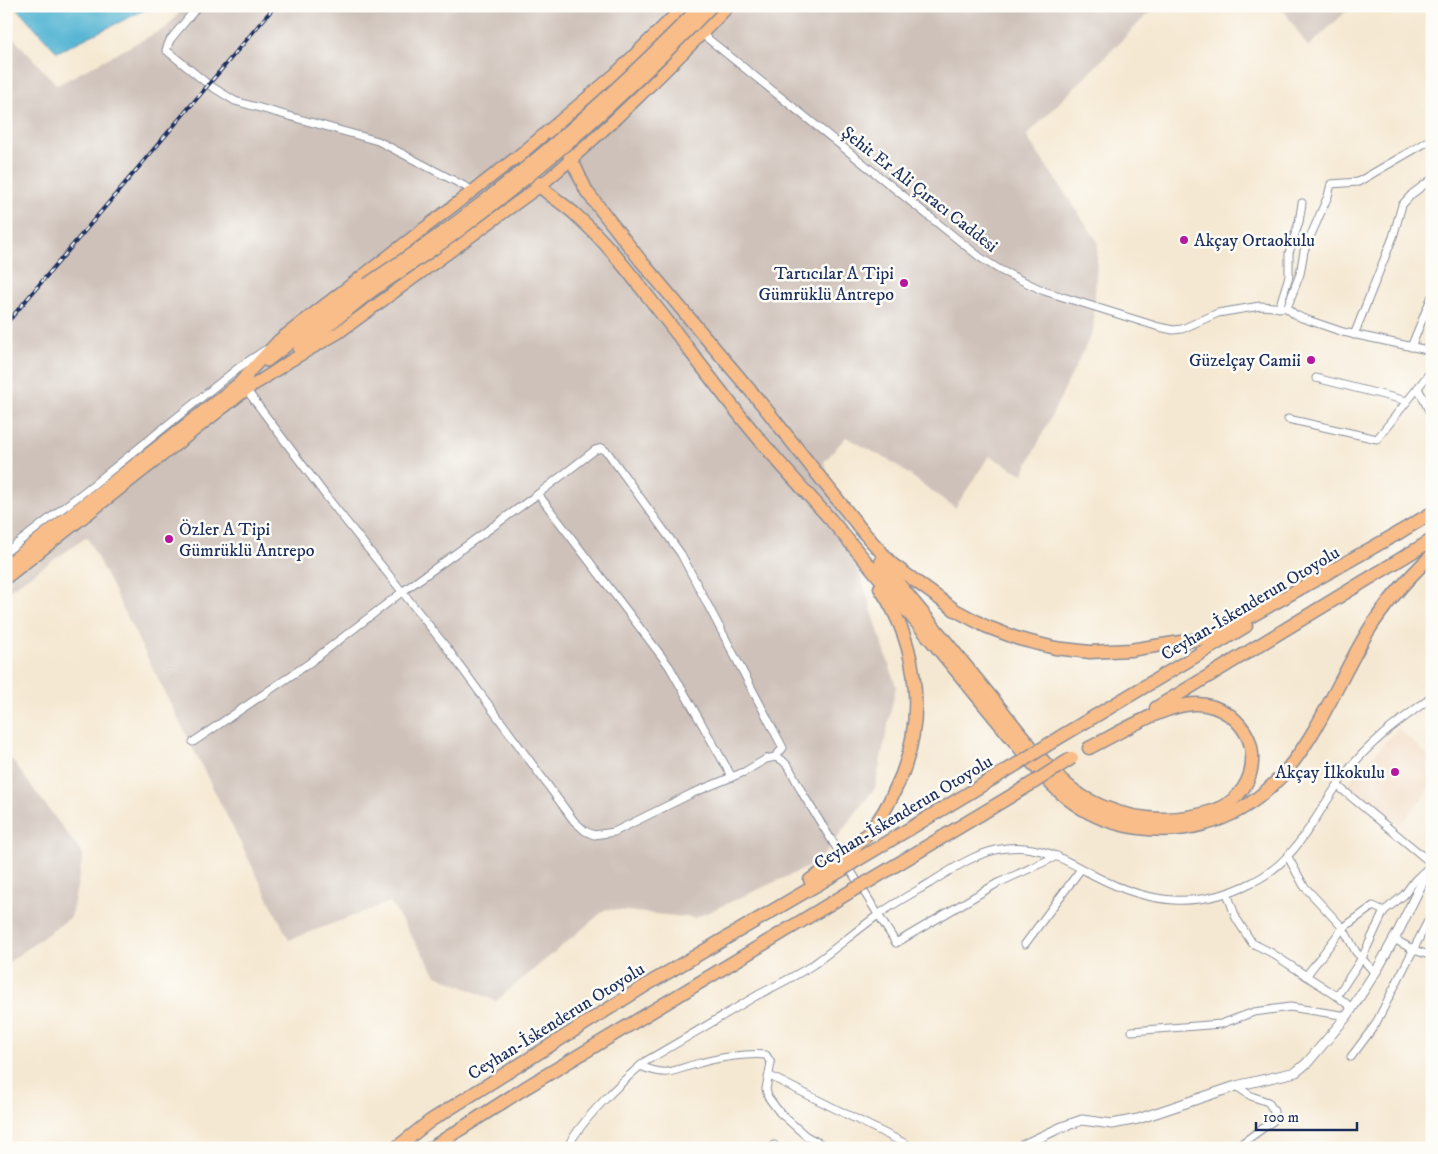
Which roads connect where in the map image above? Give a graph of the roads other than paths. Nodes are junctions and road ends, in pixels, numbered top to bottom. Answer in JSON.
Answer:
{"nodes":[{"id":1,"x":198,"y":6,"type":"edge"},
{"id":2,"x":684,"y":6,"type":"edge"},
{"id":3,"x":700,"y":6,"type":"edge"},
{"id":4,"x":712,"y":6,"type":"edge"},
{"id":5,"x":729,"y":6,"type":"edge"},
{"id":6,"x":1429,"y":6,"type":"edge"},
{"id":7,"x":1432,"y":9,"type":"edge"},
{"id":8,"x":702,"y":34,"type":"junction"},
{"id":9,"x":548,"y":131,"type":"junction"},
{"id":10,"x":1432,"y":139,"type":"edge"},
{"id":11,"x":522,"y":153,"type":"junction"},
{"id":12,"x":571,"y":159,"type":"junction"},
{"id":13,"x":1432,"y":179,"type":"edge"},
{"id":14,"x":540,"y":186,"type":"junction"},
{"id":15,"x":472,"y":190,"type":"junction"},
{"id":16,"x":1302,"y":204,"type":"dead end"},
{"id":17,"x":369,"y":288,"type":"junction"},
{"id":18,"x":1432,"y":296,"type":"edge"},
{"id":19,"x":1283,"y":308,"type":"junction"},
{"id":20,"x":1354,"y":335,"type":"junction"},
{"id":21,"x":279,"y":340,"type":"junction"},
{"id":22,"x":1411,"y":347,"type":"junction"},
{"id":23,"x":1432,"y":351,"type":"edge"},
{"id":24,"x":1432,"y":370,"type":"edge"},
{"id":25,"x":1316,"y":378,"type":"dead end"},
{"id":26,"x":260,"y":381,"type":"junction"},
{"id":27,"x":243,"y":386,"type":"junction"},
{"id":28,"x":1418,"y":388,"type":"junction"},
{"id":29,"x":1407,"y":401,"type":"junction"},
{"id":30,"x":1432,"y":417,"type":"edge"},
{"id":31,"x":1288,"y":419,"type":"dead end"},
{"id":32,"x":774,"y":420,"type":"junction"},
{"id":33,"x":538,"y":494,"type":"junction"},
{"id":34,"x":1432,"y":513,"type":"edge"},
{"id":35,"x":830,"y":520,"type":"junction"},
{"id":36,"x":1400,"y":532,"type":"junction"},
{"id":37,"x":1432,"y":540,"type":"edge"},
{"id":38,"x":6,"y":552,"type":"edge"},
{"id":39,"x":1432,"y":555,"type":"edge"},
{"id":40,"x":6,"y":565,"type":"edge"},
{"id":41,"x":6,"y":578,"type":"edge"},
{"id":42,"x":402,"y":592,"type":"junction"},
{"id":43,"x":1431,"y":701,"type":"edge"},
{"id":44,"x":193,"y":742,"type":"dead end"},
{"id":45,"x":1089,"y":748,"type":"junction"},
{"id":46,"x":775,"y":757,"type":"junction"},
{"id":47,"x":732,"y":777,"type":"junction"},
{"id":48,"x":1338,"y":786,"type":"junction"},
{"id":49,"x":1057,"y":856,"type":"junction"},
{"id":50,"x":1288,"y":857,"type":"junction"},
{"id":51,"x":851,"y":858,"type":"junction"},
{"id":52,"x":1430,"y":864,"type":"edge"},
{"id":53,"x":1081,"y":868,"type":"junction"},
{"id":54,"x":1227,"y":893,"type":"junction"},
{"id":55,"x":1384,"y":911,"type":"junction"},
{"id":56,"x":1432,"y":913,"type":"edge"},
{"id":57,"x":879,"y":914,"type":"junction"},
{"id":58,"x":1343,"y":928,"type":"junction"},
{"id":59,"x":1398,"y":941,"type":"junction"},
{"id":60,"x":1025,"y":944,"type":"dead end"},
{"id":61,"x":1413,"y":949,"type":"junction"},
{"id":62,"x":1432,"y":956,"type":"edge"},
{"id":63,"x":1362,"y":958,"type":"junction"},
{"id":64,"x":1375,"y":973,"type":"junction"},
{"id":65,"x":1306,"y":976,"type":"junction"},
{"id":66,"x":1337,"y":996,"type":"junction"},
{"id":67,"x":1350,"y":1012,"type":"junction"},
{"id":68,"x":1132,"y":1031,"type":"dead end"},
{"id":69,"x":1350,"y":1057,"type":"dead end"},
{"id":70,"x":640,"y":1066,"type":"junction"},
{"id":71,"x":770,"y":1076,"type":"junction"},
{"id":72,"x":1236,"y":1086,"type":"junction"},
{"id":73,"x":396,"y":1148,"type":"edge"},
{"id":74,"x":431,"y":1148,"type":"edge"},
{"id":75,"x":567,"y":1148,"type":"edge"},
{"id":76,"x":829,"y":1148,"type":"edge"},
{"id":77,"x":905,"y":1148,"type":"edge"},
{"id":78,"x":1017,"y":1148,"type":"edge"},
{"id":79,"x":1240,"y":1148,"type":"edge"}],
"edges":[{"from":1,"to":15,"type":"street"},
{"from":2,"to":9,"type":"highway"},
{"from":3,"to":17,"type":"highway","bridge":true},
{"from":4,"to":17,"type":"highway","bridge":true},
{"from":5,"to":8,"type":"highway"},
{"from":6,"to":7,"type":"street"},
{"from":8,"to":12,"type":"highway"},
{"from":8,"to":19,"type":"street","name":"Şehit Er Ali Çıracı Caddesi"},
{"from":9,"to":11,"type":"highway"},
{"from":9,"to":12,"type":"highway"},
{"from":10,"to":19,"type":"street"},
{"from":11,"to":14,"type":"highway"},
{"from":11,"to":15,"type":"highway"},
{"from":12,"to":14,"type":"highway"},
{"from":12,"to":32,"type":"highway"},
{"from":13,"to":20,"type":"street"},
{"from":14,"to":26,"type":"highway"},
{"from":14,"to":35,"type":"highway"},
{"from":15,"to":21,"type":"highway"},
{"from":16,"to":19,"type":"street"},
{"from":17,"to":26,"type":"highway"},
{"from":17,"to":27,"type":"highway"},
{"from":18,"to":22,"type":"street"},
{"from":19,"to":20,"type":"street","name":"Şehit Er Ali Çıracı Caddesi"},
{"from":20,"to":22,"type":"street","name":"Şehit Er Ali Çıracı Caddesi"},
{"from":21,"to":27,"type":"highway"},
{"from":21,"to":38,"type":"street"},
{"from":22,"to":23,"type":"street","name":"Şehit Er Ali Çıracı Caddesi"},
{"from":24,"to":28,"type":"street"},
{"from":25,"to":29,"type":"street"},
{"from":26,"to":27,"type":"highway"},
{"from":27,"to":40,"type":"highway"},
{"from":27,"to":41,"type":"highway"},
{"from":27,"to":42,"type":"street"},
{"from":28,"to":29,"type":"street"},
{"from":28,"to":30,"type":"street"},
{"from":29,"to":31,"type":"street"},
{"from":32,"to":36,"type":"highway"},
{"from":32,"to":45,"type":"highway"},
{"from":33,"to":42,"type":"street"},
{"from":33,"to":46,"type":"street"},
{"from":33,"to":47,"type":"street"},
{"from":34,"to":36,"type":"highway","name":"Ceyhan-İskenderun Otoyolu"},
{"from":35,"to":39,"type":"highway"},
{"from":35,"to":51,"type":"highway"},
{"from":36,"to":51,"type":"highway","name":"Ceyhan-İskenderun Otoyolu","bridge":true},
{"from":37,"to":45,"type":"highway"},
{"from":42,"to":44,"type":"street"},
{"from":42,"to":47,"type":"street"},
{"from":43,"to":48,"type":"street"},
{"from":45,"to":74,"type":"highway","bridge":true},
{"from":46,"to":47,"type":"street"},
{"from":46,"to":57,"type":"street"},
{"from":48,"to":50,"type":"street"},
{"from":48,"to":52,"type":"street"},
{"from":49,"to":53,"type":"street"},
{"from":49,"to":57,"type":"street"},
{"from":49,"to":57,"type":"street"},
{"from":50,"to":54,"type":"street"},
{"from":50,"to":58,"type":"street"},
{"from":51,"to":73,"type":"highway","name":"Ceyhan-İskenderun Otoyolu","bridge":true},
{"from":52,"to":55,"type":"street"},
{"from":52,"to":59,"type":"street"},
{"from":53,"to":54,"type":"street"},
{"from":53,"to":60,"type":"street"},
{"from":54,"to":65,"type":"street"},
{"from":55,"to":58,"type":"street"},
{"from":55,"to":63,"type":"street"},
{"from":56,"to":61,"type":"street"},
{"from":57,"to":70,"type":"street"},
{"from":58,"to":63,"type":"street"},
{"from":58,"to":65,"type":"street"},
{"from":59,"to":61,"type":"street"},
{"from":59,"to":64,"type":"street"},
{"from":61,"to":62,"type":"street"},
{"from":61,"to":69,"type":"street"},
{"from":63,"to":64,"type":"street"},
{"from":63,"to":66,"type":"street"},
{"from":64,"to":67,"type":"street"},
{"from":65,"to":66,"type":"street"},
{"from":66,"to":67,"type":"street"},
{"from":67,"to":68,"type":"street"},
{"from":67,"to":72,"type":"street"},
{"from":70,"to":71,"type":"street"},
{"from":70,"to":75,"type":"street"},
{"from":71,"to":76,"type":"street"},
{"from":71,"to":77,"type":"street"},
{"from":72,"to":78,"type":"street"},
{"from":72,"to":79,"type":"street"}]}
